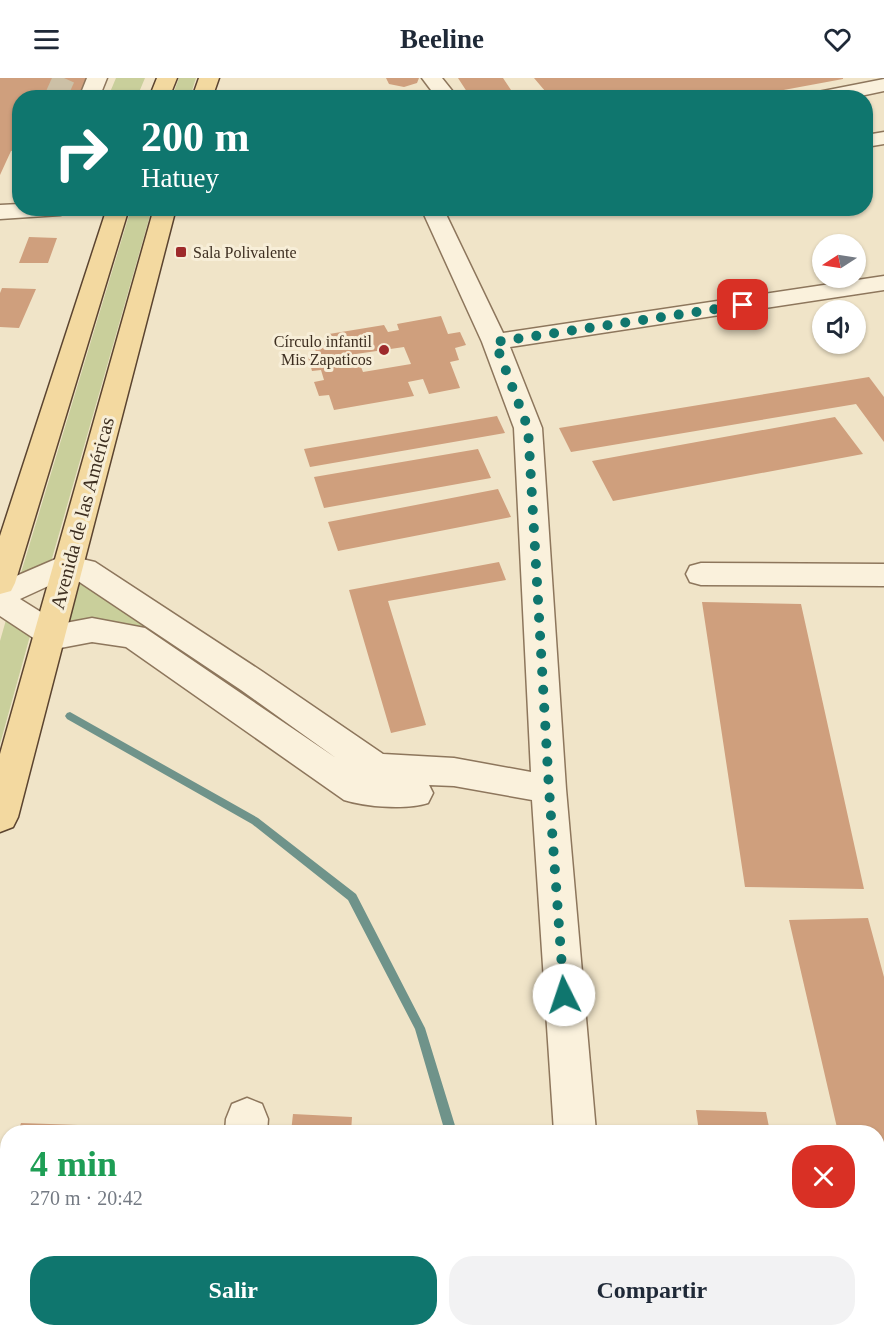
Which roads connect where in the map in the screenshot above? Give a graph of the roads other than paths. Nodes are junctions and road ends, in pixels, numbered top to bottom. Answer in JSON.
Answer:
{"nodes":[{"id":1,"x":432,"y":78,"type":"edge"},
{"id":2,"x":884,"y":85,"type":"edge"},
{"id":3,"x":442,"y":90,"type":"edge"},
{"id":4,"x":859,"y":90,"type":"edge"},
{"id":5,"x":115,"y":216,"type":"edge"},
{"id":6,"x":163,"y":216,"type":"edge"},
{"id":7,"x":436,"y":216,"type":"edge"},
{"id":8,"x":884,"y":283,"type":"edge"},
{"id":9,"x":495,"y":342,"type":"junction"},
{"id":10,"x":67,"y":566,"type":"junction"},
{"id":11,"x":701,"y":574,"type":"dead end"},
{"id":12,"x":884,"y":574,"type":"edge"},
{"id":13,"x":0,"y":583,"type":"edge"},
{"id":14,"x":0,"y":596,"type":"edge"},
{"id":15,"x":0,"y":601,"type":"edge"},
{"id":16,"x":49,"y":635,"type":"junction"},
{"id":17,"x":549,"y":789,"type":"junction"},
{"id":18,"x":0,"y":817,"type":"edge"},
{"id":19,"x":574,"y":1125,"type":"edge"}],
"edges":[{"from":1,"to":3,"type":"street"},
{"from":2,"to":4,"type":"street"},
{"from":5,"to":13,"type":"main road"},
{"from":6,"to":10,"type":"main road","name":"Avenida de las Américas"},
{"from":7,"to":9,"type":"street"},
{"from":8,"to":9,"type":"street"},
{"from":9,"to":17,"type":"street"},
{"from":10,"to":14,"type":"street"},
{"from":10,"to":16,"type":"main road","name":"Avenida de las Américas"},
{"from":10,"to":17,"type":"street"},
{"from":11,"to":12,"type":"street"},
{"from":15,"to":16,"type":"street"},
{"from":16,"to":17,"type":"street"},
{"from":16,"to":18,"type":"main road","name":"Avenida de las Américas"},
{"from":17,"to":19,"type":"street"}]}
